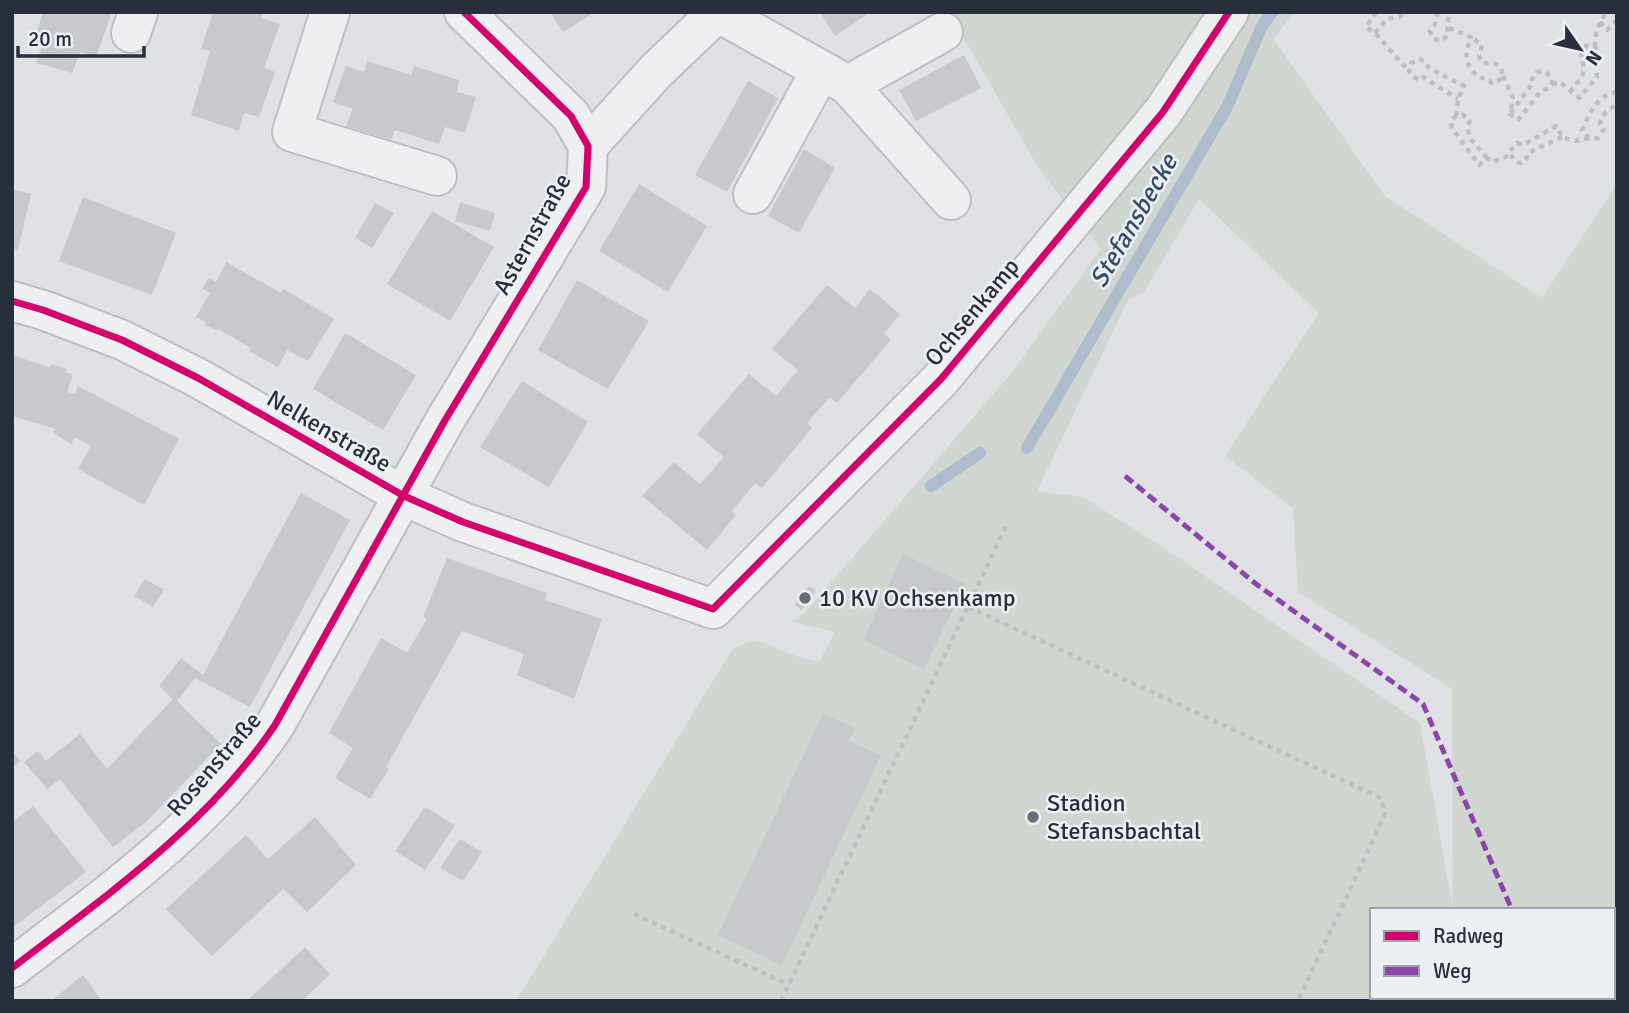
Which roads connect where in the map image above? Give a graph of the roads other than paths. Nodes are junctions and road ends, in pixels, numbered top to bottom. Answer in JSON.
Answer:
{"nodes":[{"id":1,"x":330,"y":12,"type":"edge"},
{"id":2,"x":464,"y":12,"type":"edge"},
{"id":3,"x":1229,"y":12,"type":"edge"},
{"id":4,"x":717,"y":13,"type":"edge"},
{"id":5,"x":943,"y":32,"type":"dead end"},
{"id":6,"x":834,"y":77,"type":"junction"},
{"id":7,"x":589,"y":146,"type":"junction"},
{"id":8,"x":437,"y":176,"type":"dead end"},
{"id":9,"x":753,"y":194,"type":"dead end"},
{"id":10,"x":950,"y":200,"type":"dead end"},
{"id":11,"x":12,"y":301,"type":"edge"},
{"id":12,"x":404,"y":496,"type":"junction"},
{"id":13,"x":713,"y":609,"type":"joint"},
{"id":14,"x":12,"y":968,"type":"edge"}],
"edges":[{"from":1,"to":8,"type":"street"},
{"from":2,"to":7,"type":"street"},
{"from":3,"to":13,"type":"street","name":"Ochsenkamp"},
{"from":4,"to":6,"type":"street"},
{"from":4,"to":7,"type":"street"},
{"from":5,"to":6,"type":"street"},
{"from":6,"to":9,"type":"street"},
{"from":6,"to":10,"type":"street"},
{"from":7,"to":12,"type":"street","name":"Asternstraße"},
{"from":11,"to":12,"type":"street","name":"Nelkenstraße"},
{"from":12,"to":13,"type":"street","name":"Nelkenstraße"},
{"from":12,"to":14,"type":"street","name":"Rosenstraße"}]}
